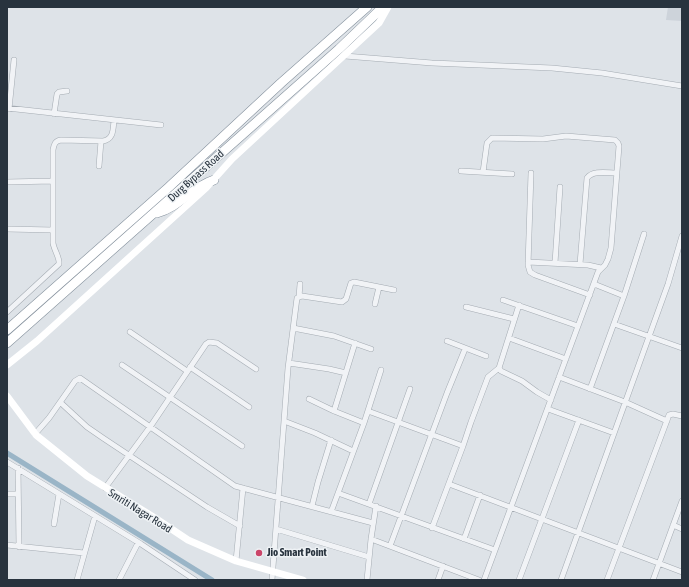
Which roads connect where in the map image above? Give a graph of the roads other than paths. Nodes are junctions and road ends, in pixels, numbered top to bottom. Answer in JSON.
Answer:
{"nodes":[{"id":1,"x":367,"y":7,"type":"edge"},
{"id":2,"x":383,"y":7,"type":"edge"},
{"id":3,"x":388,"y":7,"type":"edge"},
{"id":4,"x":345,"y":56,"type":"junction"},
{"id":5,"x":14,"y":60,"type":"dead end"},
{"id":6,"x":682,"y":86,"type":"edge"},
{"id":7,"x":67,"y":91,"type":"dead end"},
{"id":8,"x":8,"y":109,"type":"edge"},
{"id":9,"x":54,"y":114,"type":"junction"},
{"id":10,"x":114,"y":120,"type":"junction"},
{"id":11,"x":161,"y":125,"type":"dead end"},
{"id":12,"x":101,"y":141,"type":"junction"},
{"id":13,"x":99,"y":166,"type":"dead end"},
{"id":14,"x":461,"y":171,"type":"dead end"},
{"id":15,"x":483,"y":172,"type":"junction"},
{"id":16,"x":531,"y":173,"type":"dead end"},
{"id":17,"x":617,"y":173,"type":"junction"},
{"id":18,"x":512,"y":174,"type":"dead end"},
{"id":19,"x":214,"y":180,"type":"junction"},
{"id":20,"x":53,"y":181,"type":"junction"},
{"id":21,"x":7,"y":182,"type":"edge"},
{"id":22,"x":560,"y":187,"type":"dead end"},
{"id":23,"x":153,"y":214,"type":"junction"},
{"id":24,"x":7,"y":229,"type":"edge"},
{"id":25,"x":53,"y":230,"type":"junction"},
{"id":26,"x":644,"y":234,"type":"dead end"},
{"id":27,"x":682,"y":236,"type":"edge"},
{"id":28,"x":528,"y":262,"type":"junction"},
{"id":29,"x":555,"y":263,"type":"junction"},
{"id":30,"x":580,"y":264,"type":"junction"},
{"id":31,"x":601,"y":268,"type":"junction"},
{"id":32,"x":300,"y":284,"type":"dead end"},
{"id":33,"x":594,"y":284,"type":"junction"},
{"id":34,"x":379,"y":287,"type":"junction"},
{"id":35,"x":394,"y":290,"type":"dead end"},
{"id":36,"x":590,"y":295,"type":"junction"},
{"id":37,"x":624,"y":296,"type":"junction"},
{"id":38,"x":299,"y":297,"type":"junction"},
{"id":39,"x":503,"y":300,"type":"dead end"},
{"id":40,"x":375,"y":304,"type":"dead end"},
{"id":41,"x":520,"y":305,"type":"junction"},
{"id":42,"x":466,"y":307,"type":"dead end"},
{"id":43,"x":7,"y":312,"type":"edge"},
{"id":44,"x":514,"y":319,"type":"junction"},
{"id":45,"x":614,"y":324,"type":"junction"},
{"id":46,"x":578,"y":326,"type":"junction"},
{"id":47,"x":293,"y":328,"type":"junction"},
{"id":48,"x":7,"y":330,"type":"edge"},
{"id":49,"x":130,"y":332,"type":"dead end"},
{"id":50,"x":649,"y":336,"type":"junction"},
{"id":51,"x":509,"y":338,"type":"junction"},
{"id":52,"x":447,"y":341,"type":"dead end"},
{"id":53,"x":7,"y":343,"type":"edge"},
{"id":54,"x":355,"y":343,"type":"junction"},
{"id":55,"x":465,"y":348,"type":"junction"},
{"id":56,"x":682,"y":348,"type":"edge"},
{"id":57,"x":371,"y":349,"type":"dead end"},
{"id":58,"x":486,"y":356,"type":"dead end"},
{"id":59,"x":566,"y":359,"type":"junction"},
{"id":60,"x":289,"y":363,"type":"junction"},
{"id":61,"x":7,"y":364,"type":"edge"},
{"id":62,"x":122,"y":365,"type":"dead end"},
{"id":63,"x":499,"y":368,"type":"junction"},
{"id":64,"x":189,"y":369,"type":"junction"},
{"id":65,"x":256,"y":369,"type":"dead end"},
{"id":66,"x":380,"y":370,"type":"dead end"},
{"id":67,"x":346,"y":373,"type":"junction"},
{"id":68,"x":560,"y":377,"type":"junction"},
{"id":69,"x":410,"y":389,"type":"dead end"},
{"id":70,"x":590,"y":389,"type":"junction"},
{"id":71,"x":7,"y":396,"type":"edge"},
{"id":72,"x":170,"y":397,"type":"junction"},
{"id":73,"x":309,"y":399,"type":"dead end"},
{"id":74,"x":551,"y":400,"type":"junction"},
{"id":75,"x":625,"y":402,"type":"junction"},
{"id":76,"x":61,"y":403,"type":"junction"},
{"id":77,"x":249,"y":407,"type":"dead end"},
{"id":78,"x":548,"y":409,"type":"junction"},
{"id":79,"x":334,"y":411,"type":"junction"},
{"id":80,"x":368,"y":411,"type":"junction"},
{"id":81,"x":682,"y":416,"type":"edge"},
{"id":82,"x":579,"y":420,"type":"junction"},
{"id":83,"x":284,"y":421,"type":"junction"},
{"id":84,"x":667,"y":421,"type":"junction"},
{"id":85,"x":399,"y":422,"type":"junction"},
{"id":86,"x":364,"y":423,"type":"junction"},
{"id":87,"x":150,"y":427,"type":"junction"},
{"id":88,"x":614,"y":433,"type":"junction"},
{"id":89,"x":35,"y":434,"type":"junction"},
{"id":90,"x":432,"y":435,"type":"junction"},
{"id":91,"x":331,"y":440,"type":"junction"},
{"id":92,"x":242,"y":446,"type":"dead end"},
{"id":93,"x":463,"y":446,"type":"junction"},
{"id":94,"x":353,"y":451,"type":"junction"},
{"id":95,"x":129,"y":456,"type":"junction"},
{"id":96,"x":7,"y":462,"type":"edge"},
{"id":97,"x":18,"y":468,"type":"junction"},
{"id":98,"x":449,"y":484,"type":"junction"},
{"id":99,"x":104,"y":488,"type":"junction"},
{"id":100,"x":243,"y":488,"type":"junction"},
{"id":101,"x":338,"y":493,"type":"junction"},
{"id":102,"x":7,"y":494,"type":"edge"},
{"id":103,"x":17,"y":494,"type":"junction"},
{"id":104,"x":59,"y":494,"type":"junction"},
{"id":105,"x":480,"y":495,"type":"junction"},
{"id":106,"x":279,"y":497,"type":"junction"},
{"id":107,"x":682,"y":501,"type":"edge"},
{"id":108,"x":370,"y":504,"type":"junction"},
{"id":109,"x":312,"y":506,"type":"junction"},
{"id":110,"x":376,"y":506,"type":"junction"},
{"id":111,"x":512,"y":507,"type":"junction"},
{"id":112,"x":331,"y":512,"type":"junction"},
{"id":113,"x":95,"y":516,"type":"junction"},
{"id":114,"x":401,"y":516,"type":"junction"},
{"id":115,"x":543,"y":518,"type":"junction"},
{"id":116,"x":373,"y":523,"type":"junction"},
{"id":117,"x":54,"y":524,"type":"dead end"},
{"id":118,"x":673,"y":525,"type":"junction"},
{"id":119,"x":240,"y":526,"type":"junction"},
{"id":120,"x":432,"y":528,"type":"junction"},
{"id":121,"x":276,"y":529,"type":"junction"},
{"id":122,"x":682,"y":529,"type":"edge"},
{"id":123,"x":578,"y":533,"type":"junction"},
{"id":124,"x":371,"y":539,"type":"junction"},
{"id":125,"x":464,"y":539,"type":"junction"},
{"id":126,"x":138,"y":543,"type":"junction"},
{"id":127,"x":7,"y":546,"type":"edge"},
{"id":128,"x":390,"y":546,"type":"junction"},
{"id":129,"x":19,"y":547,"type":"junction"},
{"id":130,"x":619,"y":548,"type":"junction"},
{"id":131,"x":495,"y":550,"type":"junction"},
{"id":132,"x":84,"y":553,"type":"junction"},
{"id":133,"x":369,"y":557,"type":"junction"},
{"id":134,"x":236,"y":561,"type":"junction"},
{"id":135,"x":659,"y":563,"type":"junction"},
{"id":136,"x":443,"y":566,"type":"junction"},
{"id":137,"x":273,"y":572,"type":"junction"},
{"id":138,"x":682,"y":572,"type":"edge"},
{"id":139,"x":77,"y":580,"type":"edge"},
{"id":140,"x":119,"y":580,"type":"edge"},
{"id":141,"x":195,"y":580,"type":"edge"},
{"id":142,"x":272,"y":580,"type":"edge"},
{"id":143,"x":302,"y":580,"type":"edge"},
{"id":144,"x":367,"y":580,"type":"edge"},
{"id":145,"x":438,"y":580,"type":"edge"},
{"id":146,"x":479,"y":580,"type":"edge"},
{"id":147,"x":484,"y":580,"type":"edge"},
{"id":148,"x":519,"y":580,"type":"edge"},
{"id":149,"x":561,"y":580,"type":"edge"},
{"id":150,"x":607,"y":580,"type":"edge"},
{"id":151,"x":653,"y":580,"type":"edge"}],
"edges":[{"from":1,"to":48,"type":"highway","name":"Durg Bypass Road"},
{"from":2,"to":23,"type":"highway","name":"Durg Bypass Road"},
{"from":3,"to":4,"type":"street"},
{"from":4,"to":6,"type":"street"},
{"from":4,"to":19,"type":"street"},
{"from":5,"to":8,"type":"street"},
{"from":7,"to":9,"type":"street"},
{"from":8,"to":9,"type":"street"},
{"from":9,"to":10,"type":"street"},
{"from":10,"to":11,"type":"street"},
{"from":10,"to":12,"type":"street"},
{"from":12,"to":13,"type":"street"},
{"from":12,"to":20,"type":"street"},
{"from":14,"to":15,"type":"street"},
{"from":15,"to":17,"type":"street"},
{"from":15,"to":18,"type":"street"},
{"from":16,"to":28,"type":"street"},
{"from":17,"to":30,"type":"street"},
{"from":17,"to":31,"type":"street"},
{"from":19,"to":23,"type":"highway"},
{"from":19,"to":61,"type":"street"},
{"from":20,"to":21,"type":"street"},
{"from":20,"to":25,"type":"street"},
{"from":22,"to":29,"type":"street"},
{"from":23,"to":53,"type":"highway","name":"Durg Bypass Road"},
{"from":24,"to":25,"type":"street"},
{"from":25,"to":43,"type":"street"},
{"from":26,"to":37,"type":"street"},
{"from":27,"to":50,"type":"street"},
{"from":28,"to":29,"type":"street"},
{"from":28,"to":36,"type":"street"},
{"from":29,"to":30,"type":"street"},
{"from":30,"to":31,"type":"street"},
{"from":31,"to":33,"type":"street"},
{"from":32,"to":38,"type":"street"},
{"from":33,"to":36,"type":"street"},
{"from":33,"to":37,"type":"street"},
{"from":34,"to":35,"type":"street"},
{"from":34,"to":38,"type":"street"},
{"from":34,"to":40,"type":"street"},
{"from":36,"to":46,"type":"street"},
{"from":37,"to":45,"type":"street"},
{"from":38,"to":47,"type":"street"},
{"from":39,"to":41,"type":"street"},
{"from":41,"to":44,"type":"street"},
{"from":41,"to":46,"type":"street"},
{"from":42,"to":44,"type":"street"},
{"from":44,"to":51,"type":"street"},
{"from":45,"to":50,"type":"street"},
{"from":45,"to":70,"type":"street"},
{"from":46,"to":59,"type":"street"},
{"from":47,"to":54,"type":"street"},
{"from":47,"to":60,"type":"street"},
{"from":49,"to":64,"type":"street"},
{"from":50,"to":56,"type":"street"},
{"from":50,"to":75,"type":"street"},
{"from":51,"to":59,"type":"street"},
{"from":51,"to":63,"type":"street"},
{"from":52,"to":55,"type":"street"},
{"from":54,"to":57,"type":"street"},
{"from":54,"to":67,"type":"street"},
{"from":55,"to":58,"type":"street"},
{"from":55,"to":90,"type":"street"},
{"from":59,"to":68,"type":"street"},
{"from":60,"to":67,"type":"street"},
{"from":60,"to":83,"type":"street"},
{"from":62,"to":72,"type":"street"},
{"from":63,"to":74,"type":"street"},
{"from":63,"to":93,"type":"street"},
{"from":64,"to":65,"type":"street"},
{"from":64,"to":72,"type":"street"},
{"from":64,"to":77,"type":"street"},
{"from":66,"to":80,"type":"street"},
{"from":67,"to":79,"type":"street"},
{"from":68,"to":70,"type":"street"},
{"from":68,"to":74,"type":"street"},
{"from":69,"to":85,"type":"street"},
{"from":70,"to":75,"type":"street"},
{"from":71,"to":89,"type":"street","name":"Smriti Nagar Road"},
{"from":72,"to":87,"type":"street"},
{"from":72,"to":92,"type":"street"},
{"from":73,"to":79,"type":"street"},
{"from":74,"to":78,"type":"street"},
{"from":75,"to":84,"type":"street"},
{"from":75,"to":88,"type":"street"},
{"from":76,"to":87,"type":"street"},
{"from":76,"to":89,"type":"street"},
{"from":76,"to":95,"type":"street"},
{"from":78,"to":82,"type":"street"},
{"from":78,"to":111,"type":"street"},
{"from":79,"to":86,"type":"street"},
{"from":80,"to":85,"type":"street"},
{"from":80,"to":86,"type":"street"},
{"from":81,"to":84,"type":"street"},
{"from":82,"to":88,"type":"street"},
{"from":82,"to":115,"type":"street"},
{"from":83,"to":91,"type":"street"},
{"from":83,"to":106,"type":"street"},
{"from":84,"to":130,"type":"street"},
{"from":85,"to":90,"type":"street"},
{"from":85,"to":108,"type":"street"},
{"from":86,"to":94,"type":"street"},
{"from":87,"to":95,"type":"street"},
{"from":87,"to":100,"type":"street"},
{"from":88,"to":123,"type":"street"},
{"from":89,"to":99,"type":"street","name":"Smriti Nagar Road"},
{"from":90,"to":93,"type":"street"},
{"from":90,"to":114,"type":"street"},
{"from":91,"to":94,"type":"street"},
{"from":91,"to":109,"type":"street"},
{"from":93,"to":98,"type":"street"},
{"from":94,"to":101,"type":"street"},
{"from":95,"to":99,"type":"street"},
{"from":95,"to":119,"type":"street"},
{"from":96,"to":97,"type":"street"},
{"from":97,"to":103,"type":"street"},
{"from":97,"to":104,"type":"street"},
{"from":98,"to":105,"type":"street"},
{"from":98,"to":120,"type":"street"},
{"from":99,"to":134,"type":"street","name":"Smriti Nagar Road"},
{"from":100,"to":106,"type":"street"},
{"from":100,"to":119,"type":"street"},
{"from":101,"to":108,"type":"street"},
{"from":101,"to":112,"type":"street"},
{"from":102,"to":103,"type":"street"},
{"from":103,"to":129,"type":"street"},
{"from":104,"to":113,"type":"street"},
{"from":104,"to":117,"type":"street"},
{"from":105,"to":111,"type":"street"},
{"from":105,"to":125,"type":"street"},
{"from":106,"to":109,"type":"street"},
{"from":106,"to":121,"type":"street"},
{"from":107,"to":118,"type":"street"},
{"from":108,"to":110,"type":"street"},
{"from":109,"to":112,"type":"street"},
{"from":110,"to":114,"type":"street"},
{"from":110,"to":116,"type":"street"},
{"from":111,"to":115,"type":"street"},
{"from":111,"to":131,"type":"street"},
{"from":112,"to":116,"type":"street"},
{"from":113,"to":126,"type":"street"},
{"from":113,"to":132,"type":"street"},
{"from":114,"to":120,"type":"street"},
{"from":114,"to":128,"type":"street"},
{"from":115,"to":123,"type":"street"},
{"from":115,"to":148,"type":"street"},
{"from":116,"to":124,"type":"street"},
{"from":118,"to":122,"type":"street"},
{"from":118,"to":135,"type":"street"},
{"from":119,"to":134,"type":"street"},
{"from":120,"to":125,"type":"street"},
{"from":121,"to":133,"type":"street"},
{"from":121,"to":137,"type":"street"},
{"from":123,"to":130,"type":"street"},
{"from":123,"to":149,"type":"street"},
{"from":124,"to":128,"type":"street"},
{"from":124,"to":133,"type":"street"},
{"from":125,"to":131,"type":"street"},
{"from":126,"to":140,"type":"street"},
{"from":126,"to":141,"type":"street"},
{"from":127,"to":129,"type":"street"},
{"from":128,"to":136,"type":"street"},
{"from":129,"to":132,"type":"street"},
{"from":130,"to":135,"type":"street"},
{"from":130,"to":150,"type":"street"},
{"from":131,"to":147,"type":"street"},
{"from":132,"to":139,"type":"street"},
{"from":133,"to":144,"type":"street"},
{"from":134,"to":137,"type":"street","name":"Smriti Nagar Road"},
{"from":135,"to":138,"type":"street"},
{"from":135,"to":151,"type":"street"},
{"from":136,"to":145,"type":"street"},
{"from":136,"to":146,"type":"street"},
{"from":137,"to":142,"type":"street"},
{"from":137,"to":143,"type":"street","name":"Smriti Nagar Road"}]}
